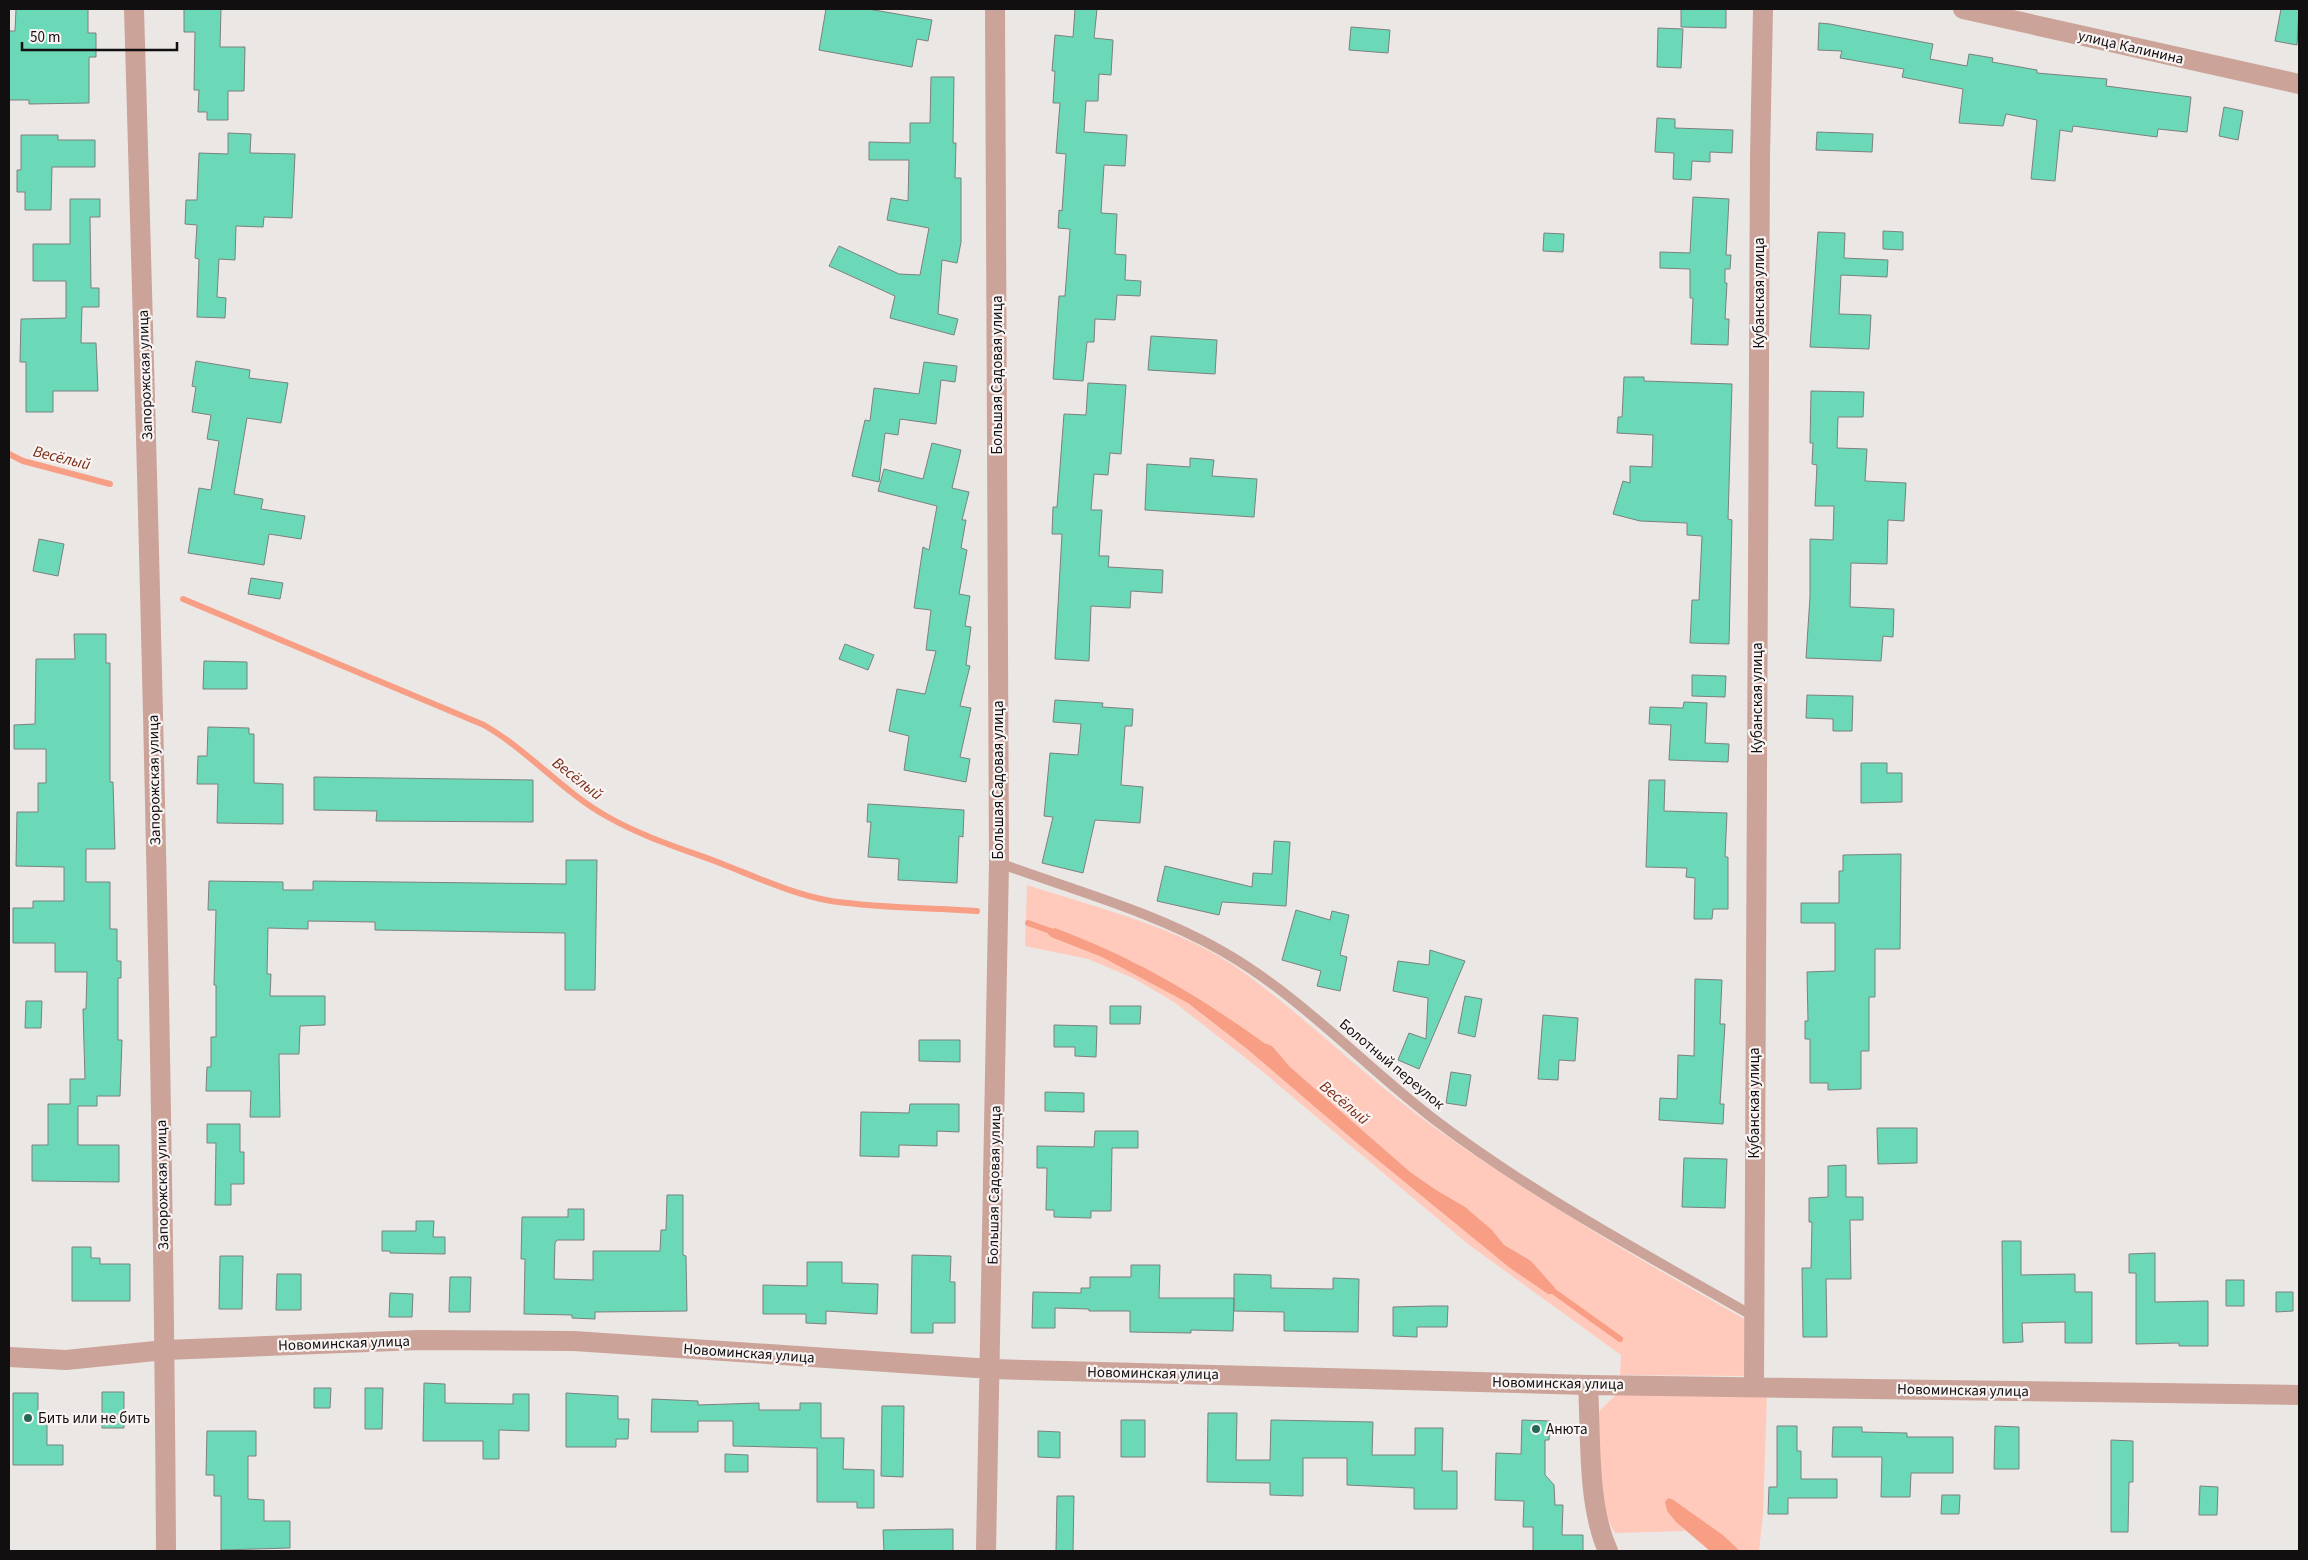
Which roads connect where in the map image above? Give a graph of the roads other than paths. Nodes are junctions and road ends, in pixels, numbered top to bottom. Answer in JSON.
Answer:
{"nodes":[{"id":1,"x":134,"y":9,"type":"edge"},
{"id":2,"x":995,"y":9,"type":"edge"},
{"id":3,"x":1763,"y":9,"type":"edge"},
{"id":4,"x":1963,"y":9,"type":"edge"},
{"id":5,"x":2299,"y":84,"type":"edge"},
{"id":6,"x":999,"y":863,"type":"junction"},
{"id":7,"x":1753,"y":1316,"type":"junction"},
{"id":8,"x":165,"y":1350,"type":"junction"},
{"id":9,"x":9,"y":1357,"type":"edge"},
{"id":10,"x":991,"y":1369,"type":"junction"},
{"id":11,"x":1588,"y":1384,"type":"junction"},
{"id":12,"x":1754,"y":1386,"type":"junction"},
{"id":13,"x":2299,"y":1395,"type":"edge"},
{"id":14,"x":166,"y":1551,"type":"edge"},
{"id":15,"x":986,"y":1551,"type":"edge"},
{"id":16,"x":1608,"y":1551,"type":"edge"}],
"edges":[{"from":1,"to":8,"type":"street","name":"Запорожская улица"},
{"from":2,"to":6,"type":"street","name":"Большая Садовая улица"},
{"from":3,"to":7,"type":"street","name":"Кубанская улица"},
{"from":4,"to":5,"type":"street","name":"улица Калинина"},
{"from":6,"to":7,"type":"lane","name":"Болотный переулок"},
{"from":6,"to":10,"type":"street","name":"Большая Садовая улица"},
{"from":7,"to":12,"type":"street","name":"Кубанская улица"},
{"from":8,"to":9,"type":"street","name":"Новоминская улица"},
{"from":8,"to":10,"type":"street","name":"Новоминская улица"},
{"from":8,"to":14,"type":"street","name":"Запорожская улица"},
{"from":10,"to":11,"type":"street","name":"Новоминская улица"},
{"from":10,"to":15,"type":"street","name":"Большая Садовая улица"},
{"from":11,"to":12,"type":"street","name":"Новоминская улица"},
{"from":11,"to":16,"type":"street"},
{"from":12,"to":13,"type":"street","name":"Новоминская улица"}]}
